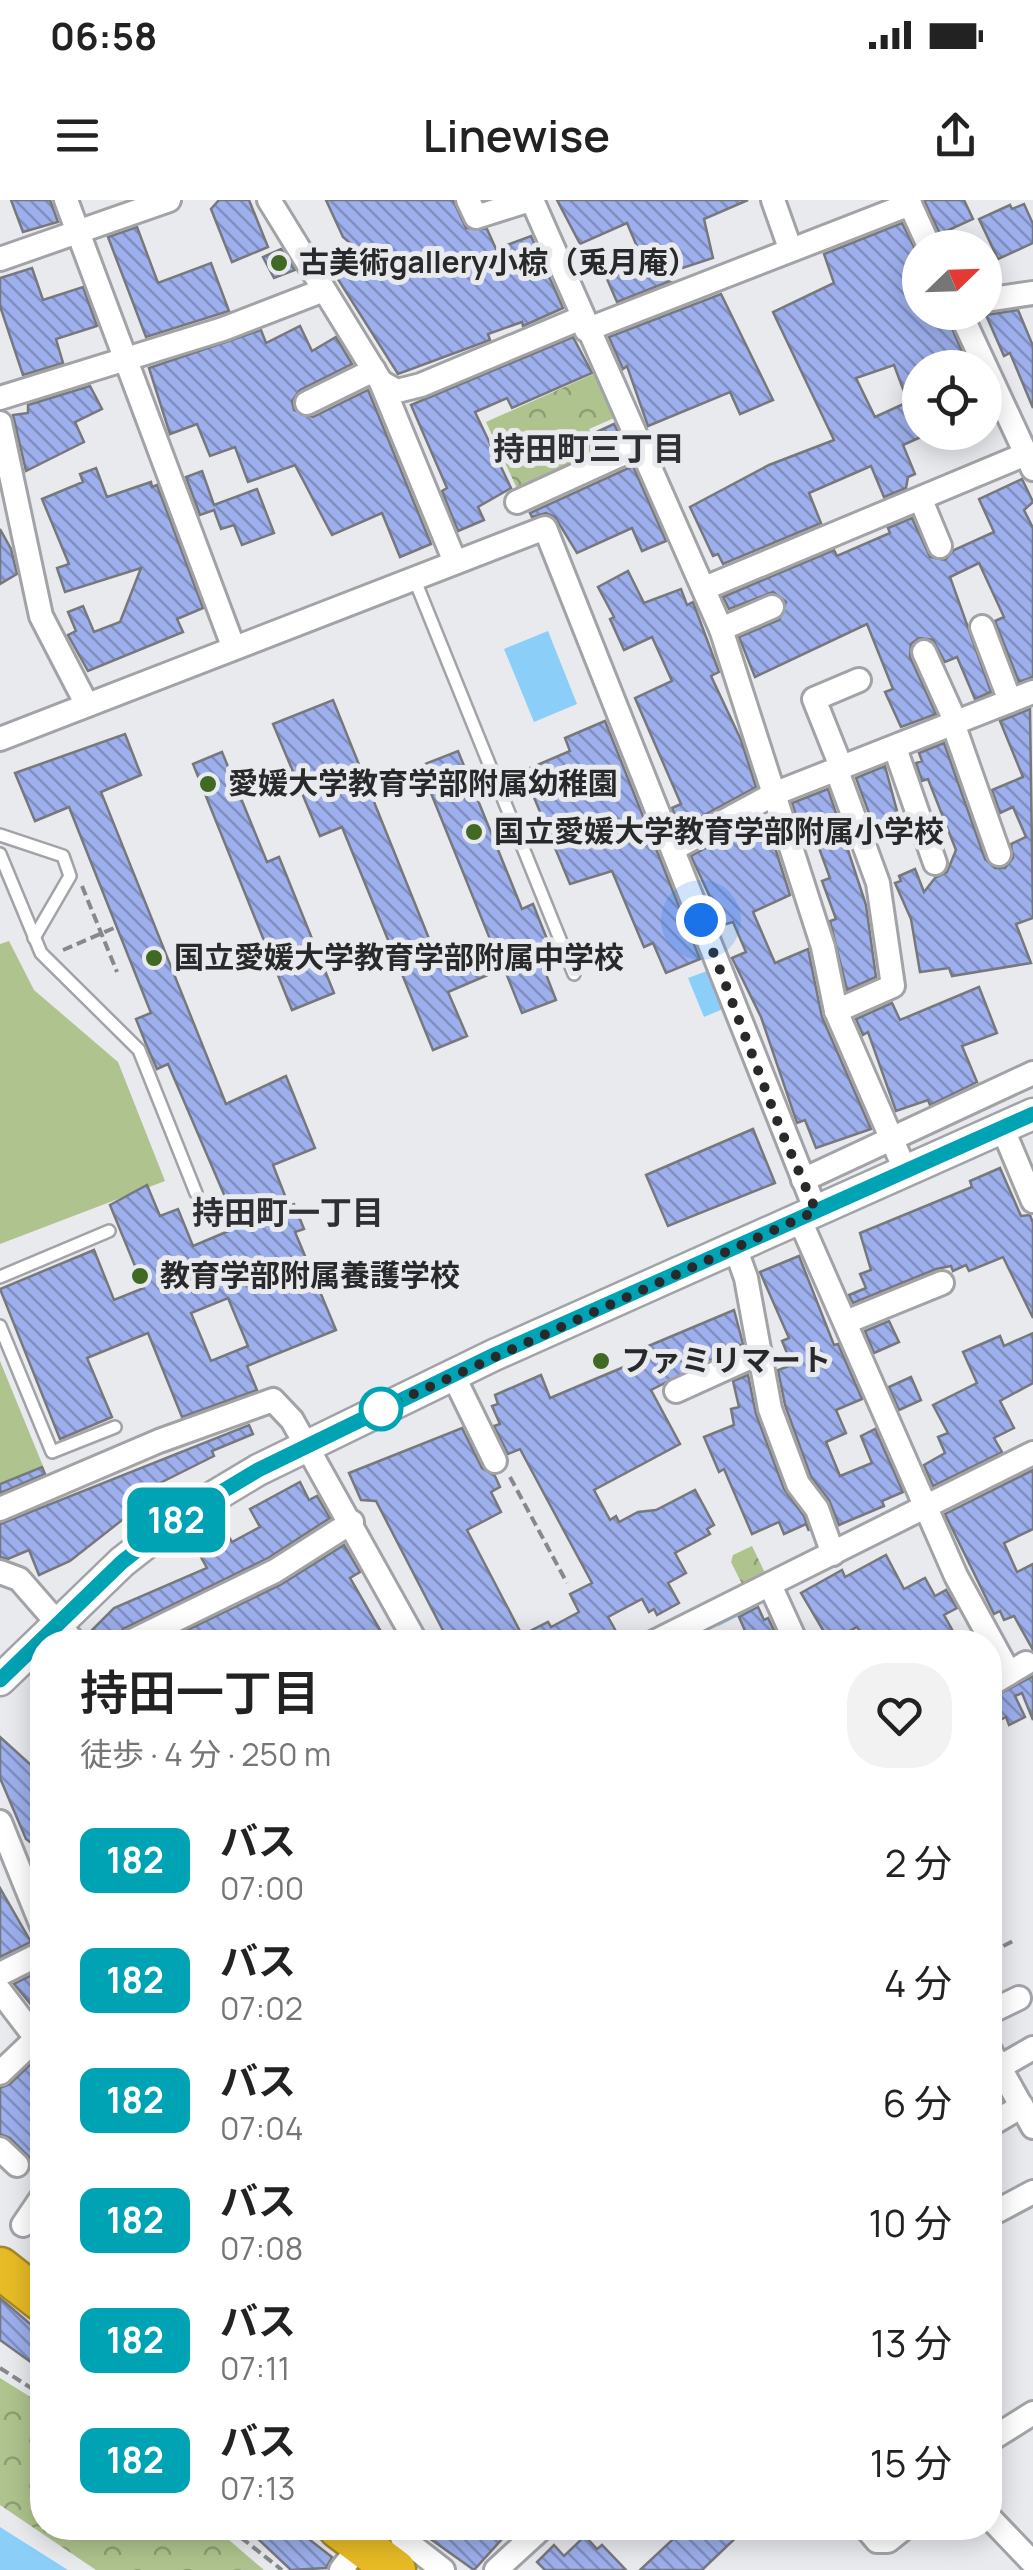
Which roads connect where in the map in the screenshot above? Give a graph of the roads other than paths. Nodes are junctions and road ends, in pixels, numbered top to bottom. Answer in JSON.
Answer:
{"nodes":[{"id":1,"x":66,"y":200,"type":"edge"},
{"id":2,"x":169,"y":200,"type":"edge"},
{"id":3,"x":269,"y":200,"type":"edge"},
{"id":4,"x":468,"y":200,"type":"edge"},
{"id":5,"x":531,"y":200,"type":"edge"},
{"id":6,"x":772,"y":200,"type":"edge"},
{"id":7,"x":909,"y":202,"type":"edge"},
{"id":8,"x":76,"y":228,"type":"junction"},
{"id":9,"x":922,"y":230,"type":"edge"},
{"id":10,"x":790,"y":248,"type":"junction"},
{"id":11,"x":0,"y":258,"type":"edge"},
{"id":12,"x":324,"y":290,"type":"junction"},
{"id":13,"x":1033,"y":294,"type":"edge"},
{"id":14,"x":1002,"y":298,"type":"edge"},
{"id":15,"x":583,"y":324,"type":"junction"},
{"id":16,"x":968,"y":330,"type":"edge"},
{"id":17,"x":124,"y":358,"type":"junction"},
{"id":18,"x":378,"y":376,"type":"junction"},
{"id":19,"x":0,"y":398,"type":"edge"},
{"id":20,"x":307,"y":403,"type":"dead end"},
{"id":21,"x":0,"y":423,"type":"edge"},
{"id":22,"x":642,"y":445,"type":"junction"},
{"id":23,"x":1029,"y":461,"type":"edge"},
{"id":24,"x":921,"y":500,"type":"junction"},
{"id":25,"x":517,"y":502,"type":"dead end"},
{"id":26,"x":940,"y":546,"type":"dead end"},
{"id":27,"x":454,"y":562,"type":"junction"},
{"id":28,"x":414,"y":578,"type":"junction"},
{"id":29,"x":705,"y":588,"type":"junction"},
{"id":30,"x":772,"y":608,"type":"dead end"},
{"id":31,"x":982,"y":628,"type":"dead end"},
{"id":32,"x":721,"y":629,"type":"junction"},
{"id":33,"x":233,"y":646,"type":"junction"},
{"id":34,"x":924,"y":652,"type":"dead end"},
{"id":35,"x":859,"y":680,"type":"dead end"},
{"id":36,"x":1033,"y":692,"type":"edge"},
{"id":37,"x":1010,"y":701,"type":"junction"},
{"id":38,"x":87,"y":706,"type":"junction"},
{"id":39,"x":955,"y":725,"type":"junction"},
{"id":40,"x":0,"y":739,"type":"edge"},
{"id":41,"x":895,"y":748,"type":"junction"},
{"id":42,"x":840,"y":770,"type":"junction"},
{"id":43,"x":776,"y":793,"type":"junction"},
{"id":44,"x":0,"y":835,"type":"edge"},
{"id":45,"x":673,"y":849,"type":"junction"},
{"id":46,"x":0,"y":854,"type":"edge"},
{"id":47,"x":999,"y":854,"type":"dead end"},
{"id":48,"x":936,"y":863,"type":"dead end"},
{"id":49,"x":34,"y":938,"type":"junction"},
{"id":50,"x":574,"y":974,"type":"dead end"},
{"id":51,"x":836,"y":1011,"type":"junction"},
{"id":52,"x":1033,"y":1073,"type":"edge"},
{"id":53,"x":1033,"y":1114,"type":"edge"},
{"id":54,"x":1002,"y":1127,"type":"junction"},
{"id":55,"x":891,"y":1138,"type":"junction"},
{"id":56,"x":906,"y":1172,"type":"junction"},
{"id":57,"x":803,"y":1180,"type":"junction"},
{"id":58,"x":196,"y":1193,"type":"dead end"},
{"id":59,"x":1033,"y":1201,"type":"edge"},
{"id":60,"x":808,"y":1214,"type":"junction"},
{"id":61,"x":109,"y":1231,"type":"dead end"},
{"id":62,"x":735,"y":1247,"type":"junction"},
{"id":63,"x":0,"y":1277,"type":"edge"},
{"id":64,"x":942,"y":1283,"type":"dead end"},
{"id":65,"x":846,"y":1322,"type":"junction"},
{"id":66,"x":0,"y":1326,"type":"edge"},
{"id":67,"x":760,"y":1354,"type":"junction"},
{"id":68,"x":452,"y":1375,"type":"junction"},
{"id":69,"x":676,"y":1391,"type":"dead end"},
{"id":70,"x":115,"y":1427,"type":"dead end"},
{"id":71,"x":306,"y":1444,"type":"junction"},
{"id":72,"x":784,"y":1448,"type":"junction"},
{"id":73,"x":1033,"y":1453,"type":"edge"},
{"id":74,"x":762,"y":1457,"type":"dead end"},
{"id":75,"x":496,"y":1461,"type":"road end"},
{"id":76,"x":926,"y":1507,"type":"junction"},
{"id":77,"x":0,"y":1509,"type":"edge"},
{"id":78,"x":352,"y":1522,"type":"junction"},
{"id":79,"x":833,"y":1554,"type":"junction"},
{"id":80,"x":0,"y":1572,"type":"edge"},
{"id":81,"x":770,"y":1585,"type":"junction"},
{"id":82,"x":64,"y":1630,"type":"edge"},
{"id":83,"x":66,"y":1630,"type":"edge"},
{"id":84,"x":155,"y":1630,"type":"edge"},
{"id":85,"x":410,"y":1630,"type":"edge"},
{"id":86,"x":678,"y":1630,"type":"edge"},
{"id":87,"x":791,"y":1630,"type":"edge"},
{"id":88,"x":986,"y":1630,"type":"edge"},
{"id":89,"x":30,"y":1657,"type":"edge"},
{"id":90,"x":0,"y":1680,"type":"edge"},
{"id":91,"x":0,"y":1822,"type":"edge"},
{"id":92,"x":30,"y":1896,"type":"edge"},
{"id":93,"x":30,"y":1959,"type":"edge"},
{"id":94,"x":0,"y":1974,"type":"edge"},
{"id":95,"x":0,"y":1991,"type":"edge"},
{"id":96,"x":1019,"y":1998,"type":"dead end"},
{"id":97,"x":1002,"y":2006,"type":"edge"},
{"id":98,"x":30,"y":2029,"type":"edge"},
{"id":99,"x":30,"y":2046,"type":"edge"},
{"id":100,"x":1033,"y":2048,"type":"edge"},
{"id":101,"x":1002,"y":2056,"type":"edge"},
{"id":102,"x":1002,"y":2071,"type":"edge"},
{"id":103,"x":0,"y":2074,"type":"edge"},
{"id":104,"x":1027,"y":2117,"type":"edge"},
{"id":105,"x":1002,"y":2122,"type":"edge"},
{"id":106,"x":1033,"y":2192,"type":"edge"},
{"id":107,"x":1002,"y":2209,"type":"edge"},
{"id":108,"x":30,"y":2215,"type":"edge"},
{"id":109,"x":23,"y":2225,"type":"dead end"},
{"id":110,"x":0,"y":2268,"type":"edge"},
{"id":111,"x":30,"y":2292,"type":"edge"},
{"id":112,"x":1033,"y":2413,"type":"edge"},
{"id":113,"x":1002,"y":2432,"type":"edge"},
{"id":114,"x":1002,"y":2531,"type":"edge"},
{"id":115,"x":529,"y":2540,"type":"edge"},
{"id":116,"x":377,"y":2544,"type":"edge"},
{"id":117,"x":1033,"y":2564,"type":"edge"},
{"id":118,"x":443,"y":2570,"type":"edge"},
{"id":119,"x":496,"y":2570,"type":"edge"}],
"edges":[{"from":1,"to":8,"type":"street"},
{"from":2,"to":8,"type":"street"},
{"from":3,"to":12,"type":"street"},
{"from":4,"to":5,"type":"street"},
{"from":5,"to":15,"type":"street"},
{"from":6,"to":10,"type":"street"},
{"from":7,"to":9,"type":"street"},
{"from":7,"to":10,"type":"street"},
{"from":8,"to":11,"type":"street"},
{"from":8,"to":17,"type":"street"},
{"from":10,"to":15,"type":"street"},
{"from":12,"to":17,"type":"street"},
{"from":12,"to":18,"type":"street"},
{"from":13,"to":14,"type":"street"},
{"from":15,"to":18,"type":"street"},
{"from":15,"to":22,"type":"street"},
{"from":16,"to":23,"type":"street"},
{"from":17,"to":19,"type":"street"},
{"from":17,"to":33,"type":"street"},
{"from":18,"to":20,"type":"street"},
{"from":18,"to":27,"type":"street"},
{"from":21,"to":38,"type":"street"},
{"from":22,"to":25,"type":"street"},
{"from":22,"to":29,"type":"street"},
{"from":23,"to":24,"type":"street"},
{"from":24,"to":26,"type":"street"},
{"from":24,"to":29,"type":"street"},
{"from":27,"to":28,"type":"street"},
{"from":27,"to":45,"type":"street"},
{"from":28,"to":33,"type":"street"},
{"from":28,"to":50,"type":"lane"},
{"from":29,"to":32,"type":"street"},
{"from":30,"to":32,"type":"street"},
{"from":31,"to":37,"type":"street"},
{"from":32,"to":43,"type":"street"},
{"from":33,"to":38,"type":"street"},
{"from":34,"to":39,"type":"street"},
{"from":35,"to":42,"type":"street"},
{"from":36,"to":37,"type":"street"},
{"from":37,"to":39,"type":"street"},
{"from":38,"to":40,"type":"street"},
{"from":39,"to":41,"type":"street"},
{"from":39,"to":47,"type":"street"},
{"from":41,"to":42,"type":"street"},
{"from":41,"to":48,"type":"street"},
{"from":42,"to":43,"type":"street"},
{"from":42,"to":51,"type":"street"},
{"from":43,"to":45,"type":"street"},
{"from":43,"to":51,"type":"street"},
{"from":44,"to":49,"type":"lane"},
{"from":45,"to":57,"type":"street"},
{"from":46,"to":49,"type":"lane"},
{"from":49,"to":58,"type":"lane"},
{"from":51,"to":55,"type":"street"},
{"from":52,"to":55,"type":"street"},
{"from":53,"to":54,"type":"street"},
{"from":54,"to":56,"type":"street"},
{"from":54,"to":59,"type":"street"},
{"from":55,"to":56,"type":"street"},
{"from":55,"to":57,"type":"street"},
{"from":56,"to":60,"type":"street"},
{"from":57,"to":60,"type":"street"},
{"from":60,"to":62,"type":"street"},
{"from":60,"to":65,"type":"street"},
{"from":61,"to":63,"type":"lane"},
{"from":62,"to":67,"type":"street"},
{"from":62,"to":68,"type":"street"},
{"from":64,"to":65,"type":"street"},
{"from":65,"to":76,"type":"street"},
{"from":66,"to":70,"type":"lane"},
{"from":67,"to":69,"type":"street"},
{"from":67,"to":72,"type":"street"},
{"from":68,"to":71,"type":"street"},
{"from":68,"to":75,"type":"street"},
{"from":71,"to":77,"type":"street"},
{"from":71,"to":78,"type":"street"},
{"from":71,"to":83,"type":"street"},
{"from":72,"to":74,"type":"street"},
{"from":72,"to":79,"type":"street"},
{"from":73,"to":76,"type":"street"},
{"from":76,"to":79,"type":"street"},
{"from":76,"to":88,"type":"street"},
{"from":78,"to":84,"type":"street"},
{"from":78,"to":85,"type":"street"},
{"from":79,"to":81,"type":"street"},
{"from":80,"to":82,"type":"street"},
{"from":81,"to":86,"type":"street"},
{"from":81,"to":87,"type":"street"},
{"from":89,"to":90,"type":"street"},
{"from":91,"to":92,"type":"street"},
{"from":93,"to":94,"type":"street"},
{"from":95,"to":98,"type":"street"},
{"from":96,"to":97,"type":"street"},
{"from":99,"to":103,"type":"street"},
{"from":100,"to":101,"type":"street"},
{"from":102,"to":104,"type":"street"},
{"from":104,"to":105,"type":"street"},
{"from":106,"to":107,"type":"street"},
{"from":108,"to":109,"type":"street"},
{"from":110,"to":111,"type":"highway"},
{"from":112,"to":113,"type":"street"},
{"from":114,"to":117,"type":"street"},
{"from":115,"to":119,"type":"street"},
{"from":116,"to":118,"type":"street"}]}
